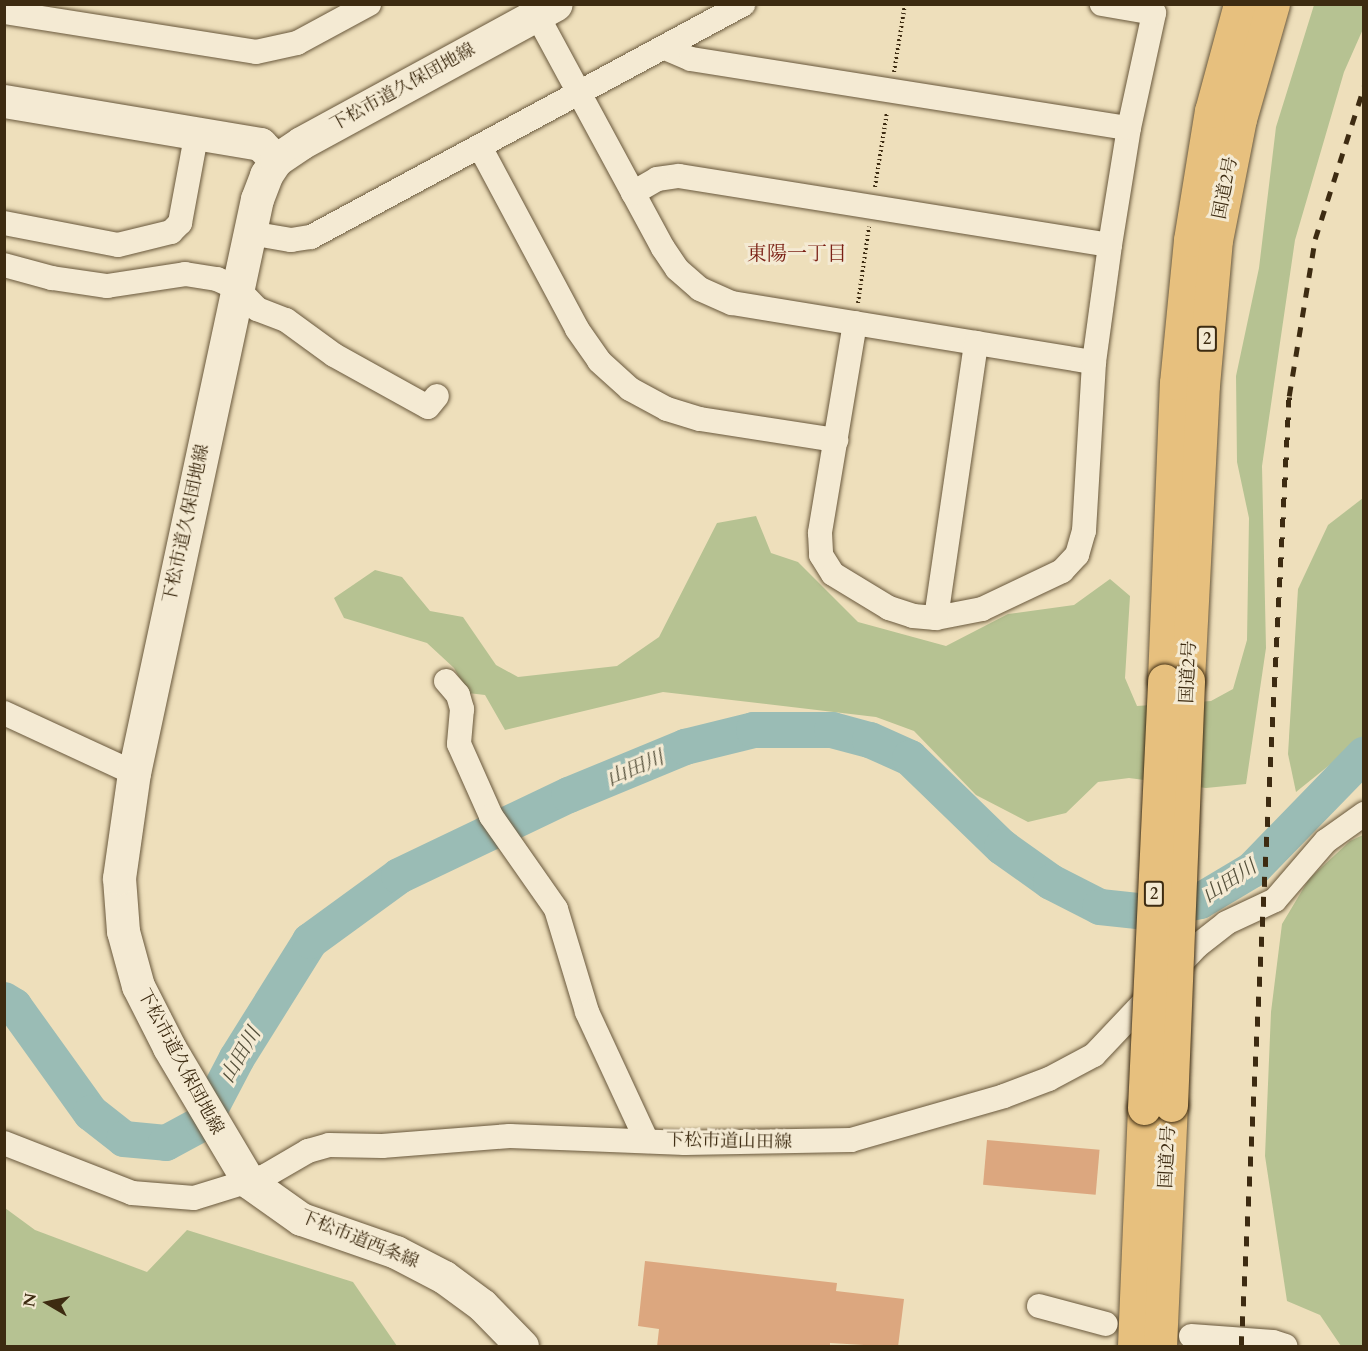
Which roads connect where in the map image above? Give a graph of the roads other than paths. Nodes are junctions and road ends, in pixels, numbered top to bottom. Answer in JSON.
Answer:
{"nodes":[{"id":1,"x":369,"y":4,"type":"edge"},
{"id":2,"x":743,"y":4,"type":"edge"},
{"id":3,"x":1102,"y":4,"type":"edge"},
{"id":4,"x":1240,"y":4,"type":"edge"},
{"id":5,"x":1273,"y":4,"type":"edge"},
{"id":6,"x":541,"y":8,"type":"edge"},
{"id":7,"x":4,"y":12,"type":"edge"},
{"id":8,"x":51,"y":12,"type":"edge"},
{"id":9,"x":665,"y":48,"type":"junction"},
{"id":10,"x":578,"y":91,"type":"junction"},
{"id":11,"x":4,"y":101,"type":"edge"},
{"id":12,"x":1129,"y":128,"type":"junction"},
{"id":13,"x":197,"y":131,"type":"junction"},
{"id":14,"x":480,"y":147,"type":"junction"},
{"id":15,"x":276,"y":160,"type":"junction"},
{"id":16,"x":633,"y":193,"type":"junction"},
{"id":17,"x":4,"y":223,"type":"edge"},
{"id":18,"x":250,"y":233,"type":"junction"},
{"id":19,"x":1110,"y":245,"type":"junction"},
{"id":20,"x":4,"y":265,"type":"edge"},
{"id":21,"x":238,"y":289,"type":"junction"},
{"id":22,"x":855,"y":324,"type":"junction"},
{"id":23,"x":976,"y":343,"type":"junction"},
{"id":24,"x":1094,"y":362,"type":"junction"},
{"id":25,"x":436,"y":396,"type":"dead end"},
{"id":26,"x":836,"y":440,"type":"junction"},
{"id":27,"x":936,"y":618,"type":"junction"},
{"id":28,"x":1176,"y":680,"type":"junction"},
{"id":29,"x":446,"y":681,"type":"dead end"},
{"id":30,"x":4,"y":713,"type":"edge"},
{"id":31,"x":134,"y":773,"type":"junction"},
{"id":32,"x":1364,"y":814,"type":"edge"},
{"id":33,"x":1157,"y":1107,"type":"junction"},
{"id":34,"x":9,"y":1140,"type":"edge"},
{"id":35,"x":647,"y":1141,"type":"junction"},
{"id":36,"x":249,"y":1182,"type":"junction"},
{"id":37,"x":1039,"y":1306,"type":"dead end"},
{"id":38,"x":1106,"y":1324,"type":"dead end"},
{"id":39,"x":1191,"y":1336,"type":"dead end"},
{"id":40,"x":522,"y":1347,"type":"edge"},
{"id":41,"x":1134,"y":1347,"type":"edge"},
{"id":42,"x":1160,"y":1347,"type":"edge"},
{"id":43,"x":1285,"y":1347,"type":"edge"}],
"edges":[{"from":1,"to":8,"type":"street"},
{"from":2,"to":9,"type":"street"},
{"from":3,"to":12,"type":"street"},
{"from":4,"to":28,"type":"highway","name":"国道2号","number":"2"},
{"from":5,"to":28,"type":"highway","name":"国道2号","number":"2"},
{"from":6,"to":10,"type":"street"},
{"from":6,"to":15,"type":"street","name":"下松市道久保団地線"},
{"from":7,"to":8,"type":"street"},
{"from":9,"to":10,"type":"street"},
{"from":9,"to":12,"type":"street"},
{"from":10,"to":14,"type":"street"},
{"from":10,"to":16,"type":"street"},
{"from":11,"to":13,"type":"street"},
{"from":12,"to":19,"type":"street"},
{"from":13,"to":15,"type":"street"},
{"from":13,"to":17,"type":"street"},
{"from":14,"to":18,"type":"street"},
{"from":14,"to":26,"type":"street"},
{"from":15,"to":18,"type":"street","name":"下松市道久保団地線"},
{"from":16,"to":19,"type":"street"},
{"from":16,"to":22,"type":"street"},
{"from":18,"to":21,"type":"street","name":"下松市道久保団地線"},
{"from":19,"to":24,"type":"street"},
{"from":20,"to":21,"type":"street"},
{"from":21,"to":25,"type":"street"},
{"from":21,"to":31,"type":"street","name":"下松市道久保団地線"},
{"from":22,"to":23,"type":"street"},
{"from":22,"to":26,"type":"street"},
{"from":23,"to":24,"type":"street"},
{"from":23,"to":27,"type":"street"},
{"from":24,"to":27,"type":"street"},
{"from":26,"to":27,"type":"street"},
{"from":28,"to":33,"type":"highway","name":"国道2号","number":"2","bridge":true},
{"from":29,"to":35,"type":"street"},
{"from":30,"to":31,"type":"street"},
{"from":31,"to":36,"type":"street","name":"下松市道久保団地線"},
{"from":32,"to":35,"type":"street","name":"下松市道山田線"},
{"from":33,"to":41,"type":"highway","name":"国道2号","number":"2"},
{"from":33,"to":42,"type":"highway","name":"国道2号","number":"2"},
{"from":34,"to":36,"type":"street","name":"下松市道山田線"},
{"from":35,"to":36,"type":"street","name":"下松市道山田線"},
{"from":36,"to":40,"type":"street","name":"下松市道西条線"},
{"from":37,"to":38,"type":"street"},
{"from":39,"to":43,"type":"street"}]}
